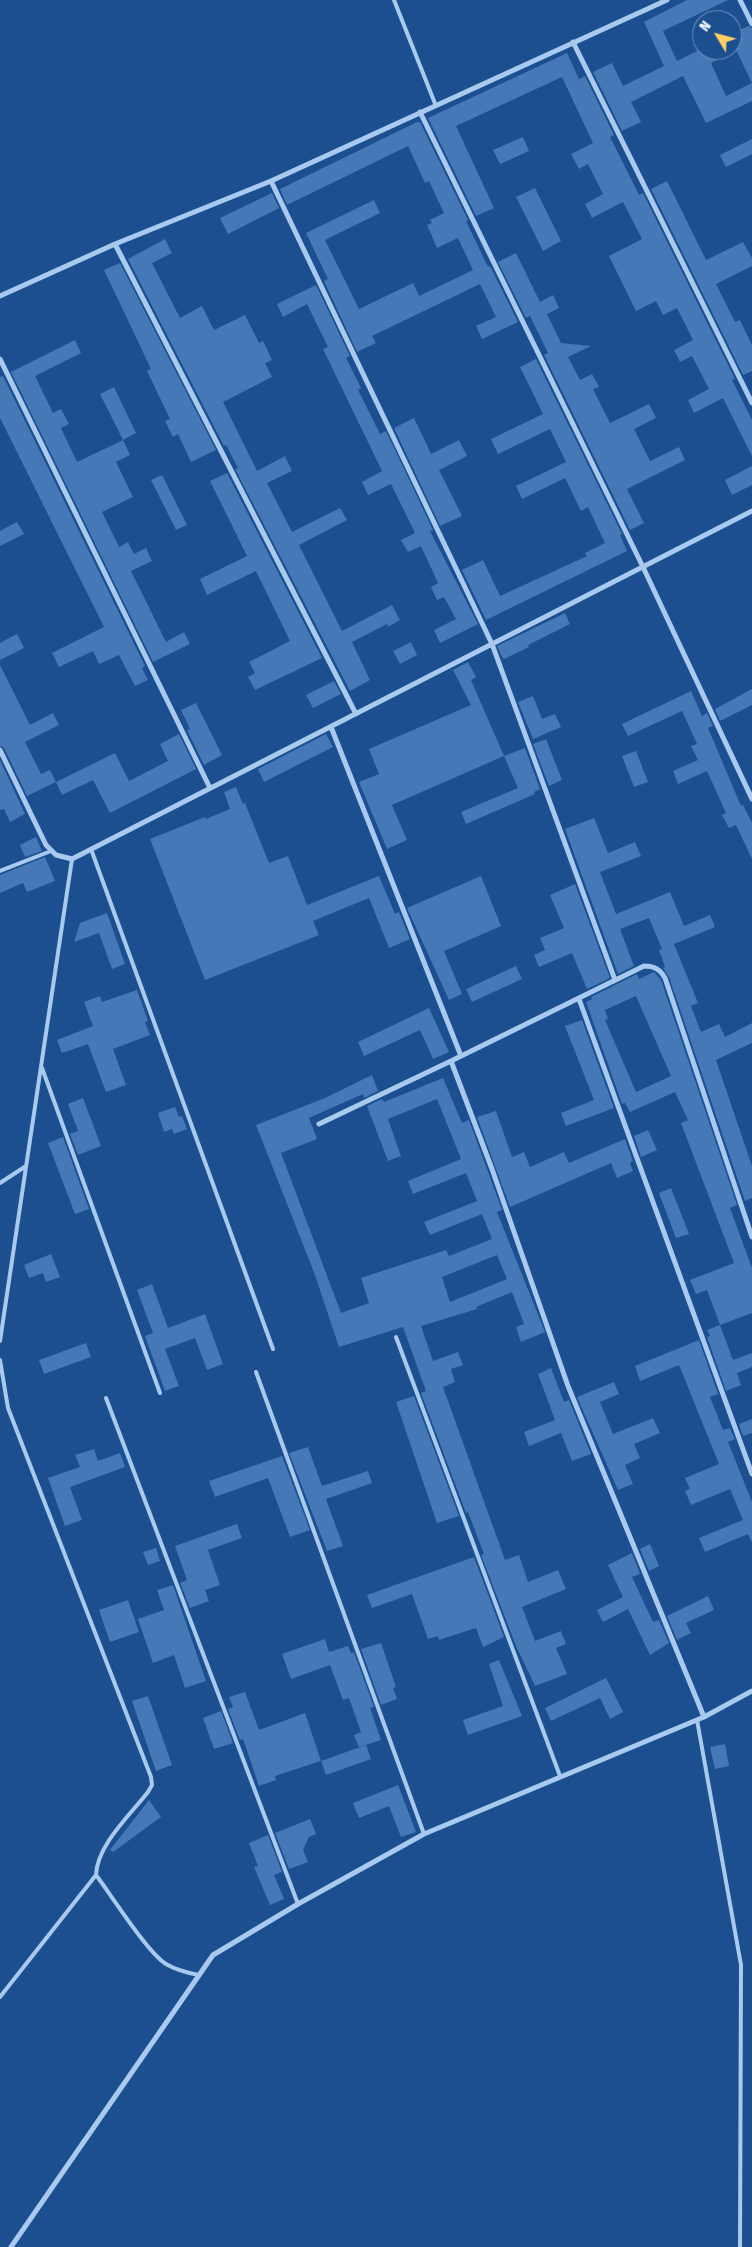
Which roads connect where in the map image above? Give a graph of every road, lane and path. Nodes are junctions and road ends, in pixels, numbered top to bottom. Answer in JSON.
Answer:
{"nodes":[{"id":1,"x":394,"y":0,"type":"edge"},
{"id":2,"x":667,"y":0,"type":"edge"},
{"id":3,"x":740,"y":0,"type":"edge"},
{"id":4,"x":752,"y":24,"type":"edge"},
{"id":5,"x":573,"y":42,"type":"junction"},
{"id":6,"x":436,"y":106,"type":"junction"},
{"id":7,"x":420,"y":112,"type":"junction"},
{"id":8,"x":271,"y":181,"type":"junction"},
{"id":9,"x":115,"y":244,"type":"junction"},
{"id":10,"x":0,"y":296,"type":"edge"},
{"id":11,"x":0,"y":359,"type":"edge"},
{"id":12,"x":752,"y":403,"type":"edge"},
{"id":13,"x":752,"y":511,"type":"edge"},
{"id":14,"x":643,"y":567,"type":"junction"},
{"id":15,"x":492,"y":644,"type":"junction"},
{"id":16,"x":356,"y":714,"type":"junction"},
{"id":17,"x":331,"y":727,"type":"junction"},
{"id":18,"x":0,"y":750,"type":"edge"},
{"id":19,"x":210,"y":788,"type":"junction"},
{"id":20,"x":752,"y":799,"type":"edge"},
{"id":21,"x":91,"y":849,"type":"junction"},
{"id":22,"x":51,"y":850,"type":"junction"},
{"id":23,"x":72,"y":859,"type":"junction"},
{"id":24,"x":0,"y":871,"type":"edge"},
{"id":25,"x":615,"y":980,"type":"junction"},
{"id":26,"x":579,"y":999,"type":"junction"},
{"id":27,"x":461,"y":1056,"type":"junction"},
{"id":28,"x":451,"y":1061,"type":"junction"},
{"id":29,"x":41,"y":1066,"type":"junction"},
{"id":30,"x":319,"y":1124,"type":"dead end"},
{"id":31,"x":26,"y":1166,"type":"junction"},
{"id":32,"x":0,"y":1183,"type":"edge"},
{"id":33,"x":752,"y":1237,"type":"edge"},
{"id":34,"x":396,"y":1337,"type":"dead end"},
{"id":35,"x":0,"y":1340,"type":"edge"},
{"id":36,"x":273,"y":1349,"type":"dead end"},
{"id":37,"x":0,"y":1360,"type":"edge"},
{"id":38,"x":256,"y":1372,"type":"dead end"},
{"id":39,"x":160,"y":1392,"type":"dead end"},
{"id":40,"x":106,"y":1398,"type":"dead end"},
{"id":41,"x":752,"y":1474,"type":"edge"},
{"id":42,"x":752,"y":1691,"type":"edge"},
{"id":43,"x":704,"y":1717,"type":"junction"},
{"id":44,"x":697,"y":1720,"type":"junction"},
{"id":45,"x":560,"y":1776,"type":"junction"},
{"id":46,"x":424,"y":1834,"type":"junction"},
{"id":47,"x":96,"y":1875,"type":"junction"},
{"id":48,"x":298,"y":1904,"type":"junction"},
{"id":49,"x":199,"y":1975,"type":"junction"},
{"id":50,"x":0,"y":1997,"type":"edge"},
{"id":51,"x":11,"y":2247,"type":"edge"},
{"id":52,"x":740,"y":2247,"type":"edge"}],
"edges":[{"from":1,"to":6,"type":"lane"},
{"from":2,"to":5,"type":"street"},
{"from":3,"to":4,"type":"street"},
{"from":5,"to":6,"type":"street"},
{"from":5,"to":12,"type":"street"},
{"from":6,"to":7,"type":"street"},
{"from":7,"to":8,"type":"street"},
{"from":7,"to":14,"type":"street"},
{"from":8,"to":9,"type":"street"},
{"from":8,"to":15,"type":"street"},
{"from":9,"to":10,"type":"street"},
{"from":9,"to":16,"type":"street"},
{"from":11,"to":19,"type":"street"},
{"from":13,"to":14,"type":"street"},
{"from":14,"to":15,"type":"street"},
{"from":14,"to":20,"type":"street"},
{"from":15,"to":16,"type":"street"},
{"from":15,"to":25,"type":"street"},
{"from":16,"to":17,"type":"street"},
{"from":17,"to":19,"type":"street"},
{"from":17,"to":27,"type":"street"},
{"from":18,"to":22,"type":"street"},
{"from":19,"to":21,"type":"street"},
{"from":21,"to":23,"type":"street"},
{"from":21,"to":36,"type":"lane"},
{"from":22,"to":23,"type":"street"},
{"from":22,"to":24,"type":"lane"},
{"from":23,"to":29,"type":"lane"},
{"from":25,"to":26,"type":"street"},
{"from":25,"to":33,"type":"street"},
{"from":26,"to":27,"type":"street"},
{"from":26,"to":41,"type":"street"},
{"from":27,"to":28,"type":"street"},
{"from":28,"to":30,"type":"street"},
{"from":28,"to":43,"type":"street"},
{"from":29,"to":31,"type":"lane"},
{"from":29,"to":39,"type":"lane"},
{"from":31,"to":32,"type":"lane"},
{"from":31,"to":35,"type":"lane"},
{"from":34,"to":45,"type":"lane"},
{"from":37,"to":47,"type":"lane"},
{"from":38,"to":46,"type":"lane"},
{"from":40,"to":48,"type":"lane"},
{"from":42,"to":43,"type":"street"},
{"from":43,"to":44,"type":"street"},
{"from":44,"to":45,"type":"street"},
{"from":44,"to":52,"type":"lane"},
{"from":45,"to":46,"type":"street"},
{"from":46,"to":48,"type":"street"},
{"from":47,"to":49,"type":"lane"},
{"from":47,"to":50,"type":"lane"},
{"from":48,"to":49,"type":"street"},
{"from":49,"to":51,"type":"street"}]}
